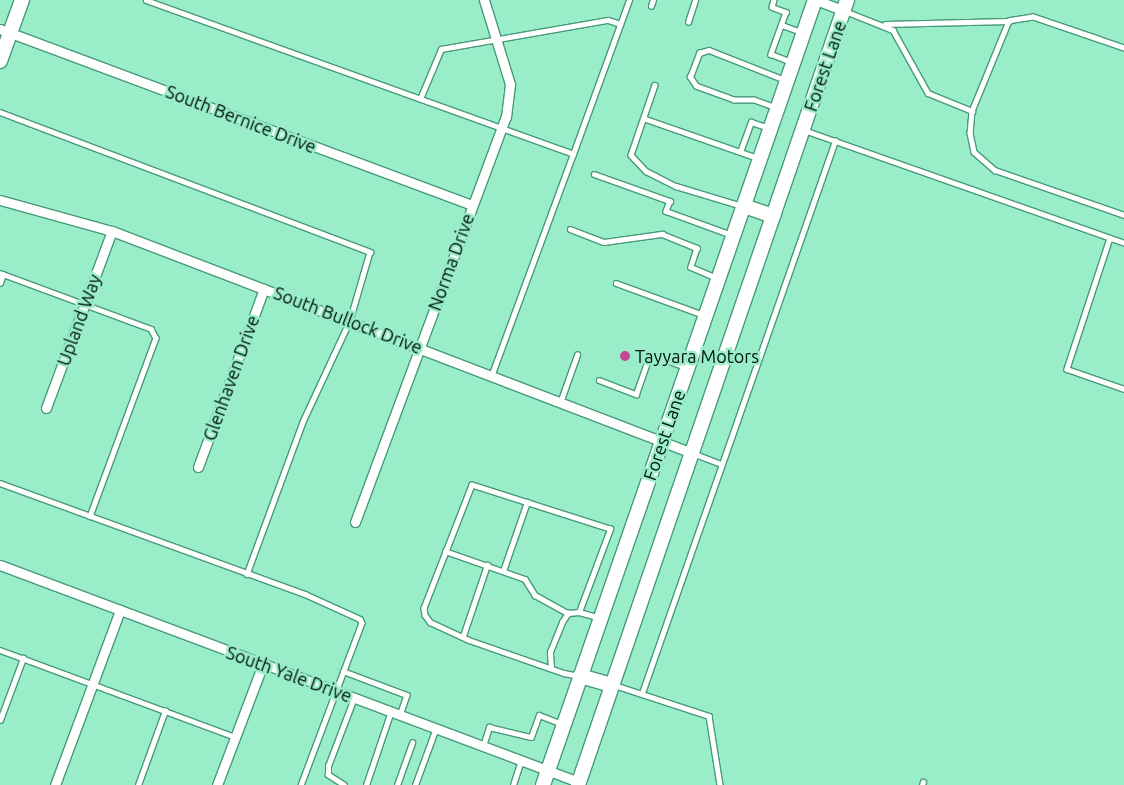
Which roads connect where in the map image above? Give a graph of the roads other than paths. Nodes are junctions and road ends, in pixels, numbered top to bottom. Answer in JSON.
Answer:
{"nodes":[{"id":1,"x":22,"y":0,"type":"edge"},
{"id":2,"x":146,"y":0,"type":"edge"},
{"id":3,"x":484,"y":0,"type":"edge"},
{"id":4,"x":629,"y":0,"type":"edge"},
{"id":5,"x":653,"y":0,"type":"edge"},
{"id":6,"x":695,"y":0,"type":"edge"},
{"id":7,"x":774,"y":0,"type":"edge"},
{"id":8,"x":815,"y":0,"type":"edge"},
{"id":9,"x":846,"y":5,"type":"edge"},
{"id":10,"x":651,"y":6,"type":"dead end"},
{"id":11,"x":1009,"y":21,"type":"junction"},
{"id":12,"x":688,"y":22,"type":"dead end"},
{"id":13,"x":620,"y":24,"type":"junction"},
{"id":14,"x":883,"y":24,"type":"junction"},
{"id":15,"x":782,"y":25,"type":"junction"},
{"id":16,"x":5,"y":30,"type":"edge"},
{"id":17,"x":804,"y":33,"type":"junction"},
{"id":18,"x":498,"y":39,"type":"junction"},
{"id":19,"x":1124,"y":48,"type":"edge"},
{"id":20,"x":0,"y":61,"type":"edge"},
{"id":21,"x":794,"y":62,"type":"junction"},
{"id":22,"x":787,"y":81,"type":"junction"},
{"id":23,"x":655,"y":85,"type":"dead end"},
{"id":24,"x":420,"y":99,"type":"junction"},
{"id":25,"x":777,"y":108,"type":"junction"},
{"id":26,"x":972,"y":111,"type":"junction"},
{"id":27,"x":0,"y":112,"type":"edge"},
{"id":28,"x":643,"y":118,"type":"junction"},
{"id":29,"x":502,"y":126,"type":"junction"},
{"id":30,"x":770,"y":128,"type":"junction"},
{"id":31,"x":803,"y":130,"type":"junction"},
{"id":32,"x":835,"y":141,"type":"junction"},
{"id":33,"x":740,"y":152,"type":"junction"},
{"id":34,"x":573,"y":154,"type":"junction"},
{"id":35,"x":760,"y":158,"type":"junction"},
{"id":36,"x":594,"y":174,"type":"dead end"},
{"id":37,"x":0,"y":200,"type":"edge"},
{"id":38,"x":472,"y":205,"type":"junction"},
{"id":39,"x":744,"y":206,"type":"junction"},
{"id":40,"x":1124,"y":215,"type":"edge"},
{"id":41,"x":773,"y":216,"type":"junction"},
{"id":42,"x":570,"y":229,"type":"dead end"},
{"id":43,"x":112,"y":231,"type":"junction"},
{"id":44,"x":733,"y":236,"type":"junction"},
{"id":45,"x":1110,"y":238,"type":"junction"},
{"id":46,"x":1124,"y":243,"type":"edge"},
{"id":47,"x":2,"y":274,"type":"edge"},
{"id":48,"x":718,"y":279,"type":"junction"},
{"id":49,"x":0,"y":283,"type":"edge"},
{"id":50,"x":616,"y":283,"type":"dead end"},
{"id":51,"x":264,"y":289,"type":"junction"},
{"id":52,"x":85,"y":304,"type":"junction"},
{"id":53,"x":706,"y":316,"type":"junction"},
{"id":54,"x":350,"y":321,"type":"junction"},
{"id":55,"x":419,"y":347,"type":"junction"},
{"id":56,"x":577,"y":355,"type":"dead end"},
{"id":57,"x":688,"y":368,"type":"junction"},
{"id":58,"x":492,"y":374,"type":"junction"},
{"id":59,"x":599,"y":380,"type":"dead end"},
{"id":60,"x":1124,"y":389,"type":"edge"},
{"id":61,"x":560,"y":400,"type":"junction"},
{"id":62,"x":46,"y":408,"type":"dead end"},
{"id":63,"x":663,"y":439,"type":"junction"},
{"id":64,"x":692,"y":452,"type":"junction"},
{"id":65,"x":719,"y":463,"type":"junction"},
{"id":66,"x":198,"y":466,"type":"dead end"},
{"id":67,"x":0,"y":483,"type":"edge"},
{"id":68,"x":527,"y":502,"type":"junction"},
{"id":69,"x":90,"y":516,"type":"junction"},
{"id":70,"x":355,"y":522,"type":"dead end"},
{"id":71,"x":445,"y":551,"type":"junction"},
{"id":72,"x":0,"y":565,"type":"edge"},
{"id":73,"x":487,"y":565,"type":"junction"},
{"id":74,"x":503,"y":571,"type":"junction"},
{"id":75,"x":247,"y":574,"type":"junction"},
{"id":76,"x":120,"y":610,"type":"junction"},
{"id":77,"x":579,"y":612,"type":"junction"},
{"id":78,"x":568,"y":613,"type":"junction"},
{"id":79,"x":600,"y":618,"type":"junction"},
{"id":80,"x":463,"y":636,"type":"junction"},
{"id":81,"x":0,"y":650,"type":"edge"},
{"id":82,"x":23,"y":658,"type":"junction"},
{"id":83,"x":263,"y":664,"type":"junction"},
{"id":84,"x":551,"y":668,"type":"junction"},
{"id":85,"x":343,"y":671,"type":"junction"},
{"id":86,"x":580,"y":676,"type":"junction"},
{"id":87,"x":92,"y":683,"type":"junction"},
{"id":88,"x":612,"y":684,"type":"junction"},
{"id":89,"x":335,"y":691,"type":"junction"},
{"id":90,"x":642,"y":694,"type":"junction"},
{"id":91,"x":354,"y":698,"type":"junction"},
{"id":92,"x":165,"y":711,"type":"junction"},
{"id":93,"x":390,"y":712,"type":"junction"},
{"id":94,"x":400,"y":715,"type":"junction"},
{"id":95,"x":0,"y":720,"type":"edge"},
{"id":96,"x":564,"y":725,"type":"junction"},
{"id":97,"x":436,"y":728,"type":"junction"},
{"id":98,"x":235,"y":737,"type":"junction"},
{"id":99,"x":412,"y":743,"type":"dead end"},
{"id":100,"x":483,"y":746,"type":"junction"},
{"id":101,"x":521,"y":760,"type":"junction"},
{"id":102,"x":549,"y":770,"type":"junction"},
{"id":103,"x":581,"y":784,"type":"edge"},
{"id":104,"x":55,"y":785,"type":"edge"},
{"id":105,"x":138,"y":785,"type":"edge"},
{"id":106,"x":218,"y":785,"type":"edge"},
{"id":107,"x":300,"y":785,"type":"edge"},
{"id":108,"x":344,"y":785,"type":"edge"},
{"id":109,"x":366,"y":785,"type":"edge"},
{"id":110,"x":397,"y":785,"type":"edge"},
{"id":111,"x":415,"y":785,"type":"edge"},
{"id":112,"x":512,"y":785,"type":"edge"},
{"id":113,"x":543,"y":785,"type":"edge"},
{"id":114,"x":720,"y":785,"type":"edge"}],
"edges":[{"from":1,"to":16,"type":"main road"},
{"from":2,"to":24,"type":"lane"},
{"from":3,"to":18,"type":"street","name":"Norma Drive"},
{"from":4,"to":13,"type":"lane"},
{"from":5,"to":10,"type":"lane"},
{"from":6,"to":12,"type":"lane"},
{"from":7,"to":15,"type":"lane"},
{"from":8,"to":9,"type":"street"},
{"from":8,"to":17,"type":"main road","name":"Forest Lane"},
{"from":9,"to":14,"type":"lane"},
{"from":9,"to":31,"type":"main road","name":"Forest Lane"},
{"from":11,"to":14,"type":"lane"},
{"from":11,"to":19,"type":"lane"},
{"from":11,"to":26,"type":"lane"},
{"from":13,"to":18,"type":"lane"},
{"from":13,"to":34,"type":"lane"},
{"from":14,"to":26,"type":"lane"},
{"from":15,"to":17,"type":"lane"},
{"from":15,"to":21,"type":"lane"},
{"from":16,"to":20,"type":"main road"},
{"from":16,"to":38,"type":"street","name":"South Bernice Drive"},
{"from":17,"to":21,"type":"main road","name":"Forest Lane"},
{"from":18,"to":24,"type":"lane"},
{"from":18,"to":29,"type":"street","name":"Norma Drive"},
{"from":21,"to":22,"type":"main road","name":"Forest Lane"},
{"from":22,"to":25,"type":"main road","name":"Forest Lane"},
{"from":22,"to":25,"type":"lane"},
{"from":23,"to":28,"type":"lane"},
{"from":24,"to":29,"type":"lane"},
{"from":25,"to":30,"type":"main road","name":"Forest Lane"},
{"from":26,"to":40,"type":"lane"},
{"from":27,"to":54,"type":"lane"},
{"from":28,"to":33,"type":"lane"},
{"from":28,"to":39,"type":"lane"},
{"from":29,"to":34,"type":"lane"},
{"from":29,"to":38,"type":"street","name":"Norma Drive"},
{"from":30,"to":33,"type":"lane"},
{"from":30,"to":35,"type":"main road","name":"Forest Lane"},
{"from":31,"to":32,"type":"lane"},
{"from":31,"to":41,"type":"main road","name":"Forest Lane"},
{"from":32,"to":45,"type":"lane"},
{"from":32,"to":65,"type":"lane"},
{"from":33,"to":35,"type":"lane"},
{"from":34,"to":58,"type":"lane"},
{"from":35,"to":39,"type":"main road","name":"Forest Lane"},
{"from":36,"to":44,"type":"lane"},
{"from":37,"to":43,"type":"street","name":"South Bullock Drive"},
{"from":38,"to":55,"type":"street","name":"Norma Drive"},
{"from":39,"to":41,"type":"main road"},
{"from":39,"to":44,"type":"main road","name":"Forest Lane"},
{"from":41,"to":64,"type":"main road","name":"Forest Lane"},
{"from":42,"to":48,"type":"lane"},
{"from":43,"to":51,"type":"street","name":"South Bullock Drive"},
{"from":43,"to":52,"type":"street","name":"Upland Way"},
{"from":44,"to":48,"type":"main road","name":"Forest Lane"},
{"from":45,"to":46,"type":"lane"},
{"from":45,"to":60,"type":"lane"},
{"from":47,"to":49,"type":"lane"},
{"from":47,"to":52,"type":"lane"},
{"from":48,"to":53,"type":"main road","name":"Forest Lane"},
{"from":50,"to":53,"type":"lane"},
{"from":51,"to":54,"type":"street","name":"South Bullock Drive"},
{"from":51,"to":66,"type":"street","name":"Glenhaven Drive"},
{"from":52,"to":62,"type":"street","name":"Upland Way"},
{"from":52,"to":69,"type":"lane"},
{"from":53,"to":57,"type":"main road","name":"Forest Lane"},
{"from":54,"to":55,"type":"street","name":"South Bullock Drive"},
{"from":54,"to":75,"type":"lane"},
{"from":55,"to":58,"type":"street","name":"South Bullock Drive"},
{"from":55,"to":70,"type":"street","name":"Norma Drive"},
{"from":56,"to":61,"type":"lane"},
{"from":57,"to":59,"type":"lane"},
{"from":57,"to":63,"type":"main road","name":"Forest Lane"},
{"from":58,"to":61,"type":"street","name":"South Bullock Drive"},
{"from":61,"to":63,"type":"street","name":"South Bullock Drive"},
{"from":63,"to":64,"type":"street","name":"South Bullock Drive"},
{"from":63,"to":79,"type":"main road","name":"Forest Lane"},
{"from":64,"to":65,"type":"lane"},
{"from":64,"to":88,"type":"main road","name":"Forest Lane"},
{"from":65,"to":90,"type":"lane"},
{"from":67,"to":69,"type":"lane"},
{"from":68,"to":71,"type":"lane"},
{"from":68,"to":74,"type":"lane"},
{"from":68,"to":77,"type":"lane"},
{"from":69,"to":75,"type":"lane"},
{"from":71,"to":73,"type":"lane"},
{"from":71,"to":80,"type":"lane"},
{"from":72,"to":76,"type":"street","name":"South Yale Drive"},
{"from":73,"to":74,"type":"lane"},
{"from":73,"to":80,"type":"lane"},
{"from":74,"to":78,"type":"lane"},
{"from":75,"to":85,"type":"lane"},
{"from":76,"to":83,"type":"street","name":"South Yale Drive"},
{"from":76,"to":87,"type":"street"},
{"from":77,"to":78,"type":"lane"},
{"from":77,"to":79,"type":"lane"},
{"from":78,"to":84,"type":"lane"},
{"from":79,"to":86,"type":"main road","name":"Forest Lane"},
{"from":80,"to":84,"type":"lane"},
{"from":81,"to":82,"type":"lane"},
{"from":82,"to":87,"type":"lane"},
{"from":82,"to":95,"type":"lane"},
{"from":83,"to":89,"type":"street","name":"South Yale Drive"},
{"from":83,"to":98,"type":"street"},
{"from":84,"to":86,"type":"lane"},
{"from":85,"to":89,"type":"lane"},
{"from":85,"to":94,"type":"lane"},
{"from":86,"to":88,"type":"main road"},
{"from":86,"to":96,"type":"main road","name":"Forest Lane"},
{"from":87,"to":92,"type":"lane"},
{"from":87,"to":104,"type":"street"},
{"from":88,"to":90,"type":"lane"},
{"from":88,"to":103,"type":"main road","name":"Forest Lane"},
{"from":89,"to":91,"type":"street","name":"South Yale Drive"},
{"from":89,"to":107,"type":"lane"},
{"from":90,"to":114,"type":"lane"},
{"from":91,"to":93,"type":"street","name":"South Yale Drive"},
{"from":91,"to":108,"type":"lane"},
{"from":92,"to":98,"type":"lane"},
{"from":92,"to":105,"type":"lane"},
{"from":93,"to":94,"type":"street","name":"South Yale Drive"},
{"from":93,"to":109,"type":"lane"},
{"from":94,"to":97,"type":"street","name":"South Yale Drive"},
{"from":96,"to":100,"type":"lane"},
{"from":96,"to":102,"type":"main road","name":"Forest Lane"},
{"from":97,"to":100,"type":"street","name":"South Yale Drive"},
{"from":97,"to":111,"type":"lane"},
{"from":98,"to":106,"type":"street"},
{"from":99,"to":110,"type":"lane"},
{"from":100,"to":101,"type":"street","name":"South Yale Drive"},
{"from":101,"to":102,"type":"street","name":"South Yale Drive"},
{"from":101,"to":112,"type":"lane"},
{"from":102,"to":103,"type":"street","name":"South Yale Drive"},
{"from":102,"to":113,"type":"main road","name":"Forest Lane"}]}
